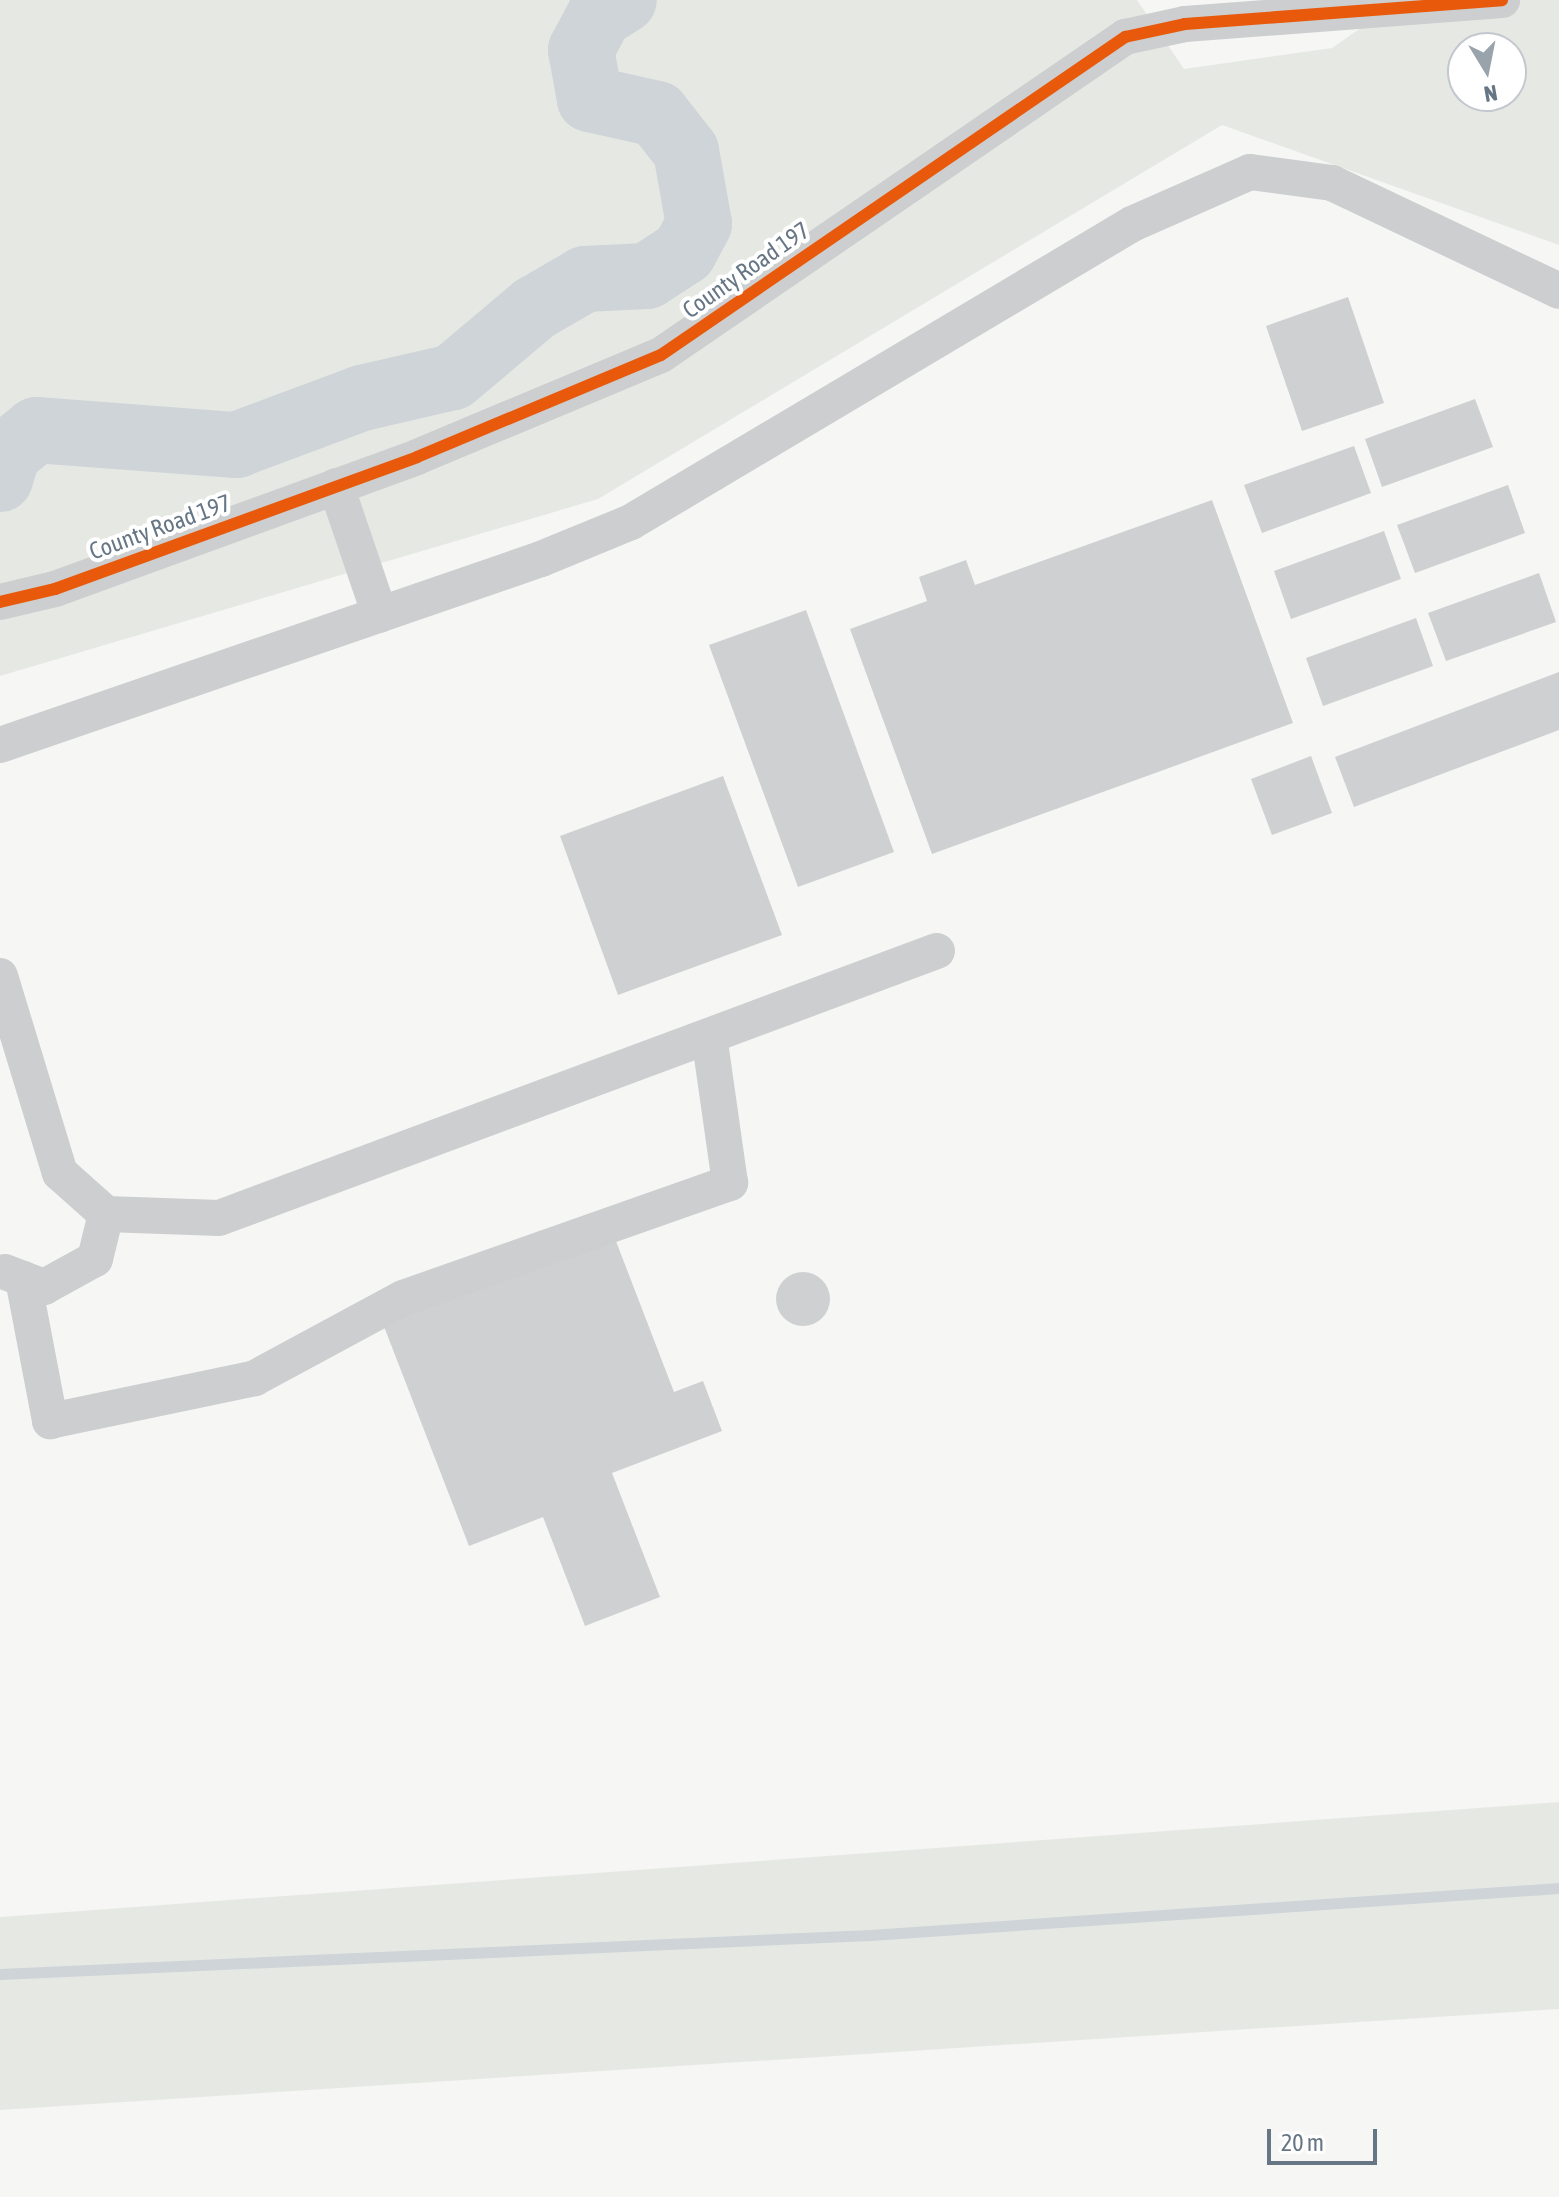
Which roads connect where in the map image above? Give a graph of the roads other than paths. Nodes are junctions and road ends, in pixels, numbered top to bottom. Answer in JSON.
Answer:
{"nodes":[{"id":1,"x":1170,"y":0,"type":"edge"},
{"id":2,"x":1502,"y":0,"type":"edge"},
{"id":3,"x":1125,"y":37,"type":"junction"},
{"id":4,"x":1559,"y":291,"type":"edge"},
{"id":5,"x":336,"y":486,"type":"junction"},
{"id":6,"x":0,"y":602,"type":"edge"},
{"id":7,"x":380,"y":615,"type":"junction"},
{"id":8,"x":0,"y":745,"type":"edge"},
{"id":9,"x":937,"y":951,"type":"dead end"},
{"id":10,"x":0,"y":976,"type":"edge"},
{"id":11,"x":709,"y":1036,"type":"junction"},
{"id":12,"x":106,"y":1214,"type":"junction"},
{"id":13,"x":12,"y":1275,"type":"edge"}],
"edges":[{"from":1,"to":3,"type":"street"},
{"from":2,"to":3,"type":"street","name":"County Road 197"},
{"from":3,"to":5,"type":"street","name":"County Road 197"},
{"from":4,"to":7,"type":"street"},
{"from":5,"to":6,"type":"street","name":"County Road 197"},
{"from":5,"to":7,"type":"street"},
{"from":7,"to":8,"type":"street"},
{"from":9,"to":11,"type":"street"},
{"from":10,"to":12,"type":"street"},
{"from":11,"to":12,"type":"street"},
{"from":11,"to":13,"type":"street"},
{"from":12,"to":13,"type":"street"}]}
